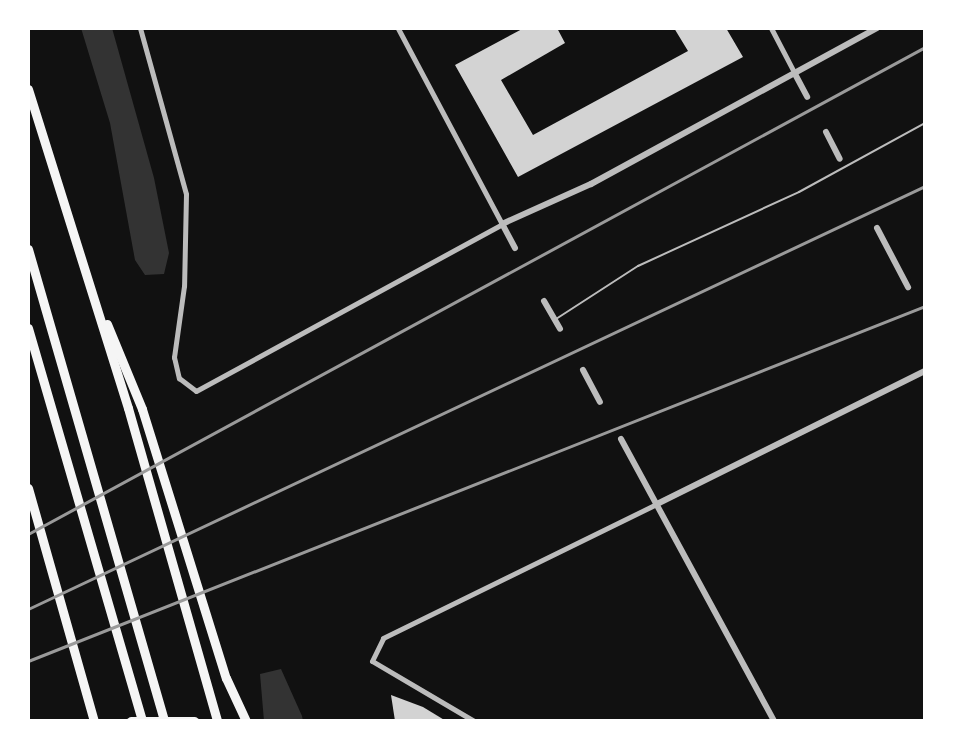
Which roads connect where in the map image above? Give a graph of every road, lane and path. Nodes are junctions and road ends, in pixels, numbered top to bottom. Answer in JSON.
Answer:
{"nodes":[{"id":1,"x":140,"y":28,"type":"edge"},
{"id":2,"x":398,"y":28,"type":"edge"},
{"id":3,"x":771,"y":28,"type":"edge"},
{"id":4,"x":877,"y":28,"type":"edge"},
{"id":5,"x":795,"y":74,"type":"junction"},
{"id":6,"x":28,"y":89,"type":"edge"},
{"id":7,"x":807,"y":97,"type":"dead end"},
{"id":8,"x":925,"y":123,"type":"edge"},
{"id":9,"x":826,"y":132,"type":"dead end"},
{"id":10,"x":840,"y":159,"type":"dead end"},
{"id":11,"x":502,"y":224,"type":"junction"},
{"id":12,"x":877,"y":228,"type":"dead end"},
{"id":13,"x":515,"y":248,"type":"dead end"},
{"id":14,"x":28,"y":249,"type":"edge"},
{"id":15,"x":85,"y":270,"type":"junction"},
{"id":16,"x":908,"y":287,"type":"dead end"},
{"id":17,"x":544,"y":301,"type":"dead end"},
{"id":18,"x":555,"y":320,"type":"junction"},
{"id":19,"x":28,"y":328,"type":"edge"},
{"id":20,"x":560,"y":329,"type":"dead end"},
{"id":21,"x":583,"y":370,"type":"dead end"},
{"id":22,"x":925,"y":371,"type":"edge"},
{"id":23,"x":600,"y":402,"type":"dead end"},
{"id":24,"x":621,"y":439,"type":"dead end"},
{"id":25,"x":28,"y":488,"type":"edge"},
{"id":26,"x":657,"y":504,"type":"junction"},
{"id":27,"x":94,"y":721,"type":"edge"},
{"id":28,"x":131,"y":721,"type":"edge"},
{"id":29,"x":142,"y":721,"type":"edge"},
{"id":30,"x":164,"y":721,"type":"edge"},
{"id":31,"x":194,"y":721,"type":"edge"},
{"id":32,"x":217,"y":721,"type":"edge"},
{"id":33,"x":246,"y":721,"type":"edge"},
{"id":34,"x":474,"y":721,"type":"edge"},
{"id":35,"x":774,"y":721,"type":"edge"}],
"edges":[{"from":1,"to":11,"type":"street"},
{"from":2,"to":11,"type":"street"},
{"from":3,"to":5,"type":"street"},
{"from":4,"to":5,"type":"street"},
{"from":5,"to":7,"type":"street"},
{"from":5,"to":11,"type":"street"},
{"from":6,"to":15,"type":"highway"},
{"from":8,"to":18,"type":"lane"},
{"from":9,"to":10,"type":"street"},
{"from":11,"to":13,"type":"street"},
{"from":12,"to":16,"type":"street"},
{"from":14,"to":30,"type":"highway"},
{"from":15,"to":32,"type":"highway"},
{"from":15,"to":33,"type":"highway"},
{"from":17,"to":18,"type":"street"},
{"from":18,"to":20,"type":"street"},
{"from":19,"to":29,"type":"highway"},
{"from":21,"to":23,"type":"street"},
{"from":22,"to":26,"type":"street"},
{"from":24,"to":26,"type":"street"},
{"from":25,"to":27,"type":"highway"},
{"from":26,"to":34,"type":"street"},
{"from":26,"to":35,"type":"street"},
{"from":28,"to":31,"type":"highway"}]}
